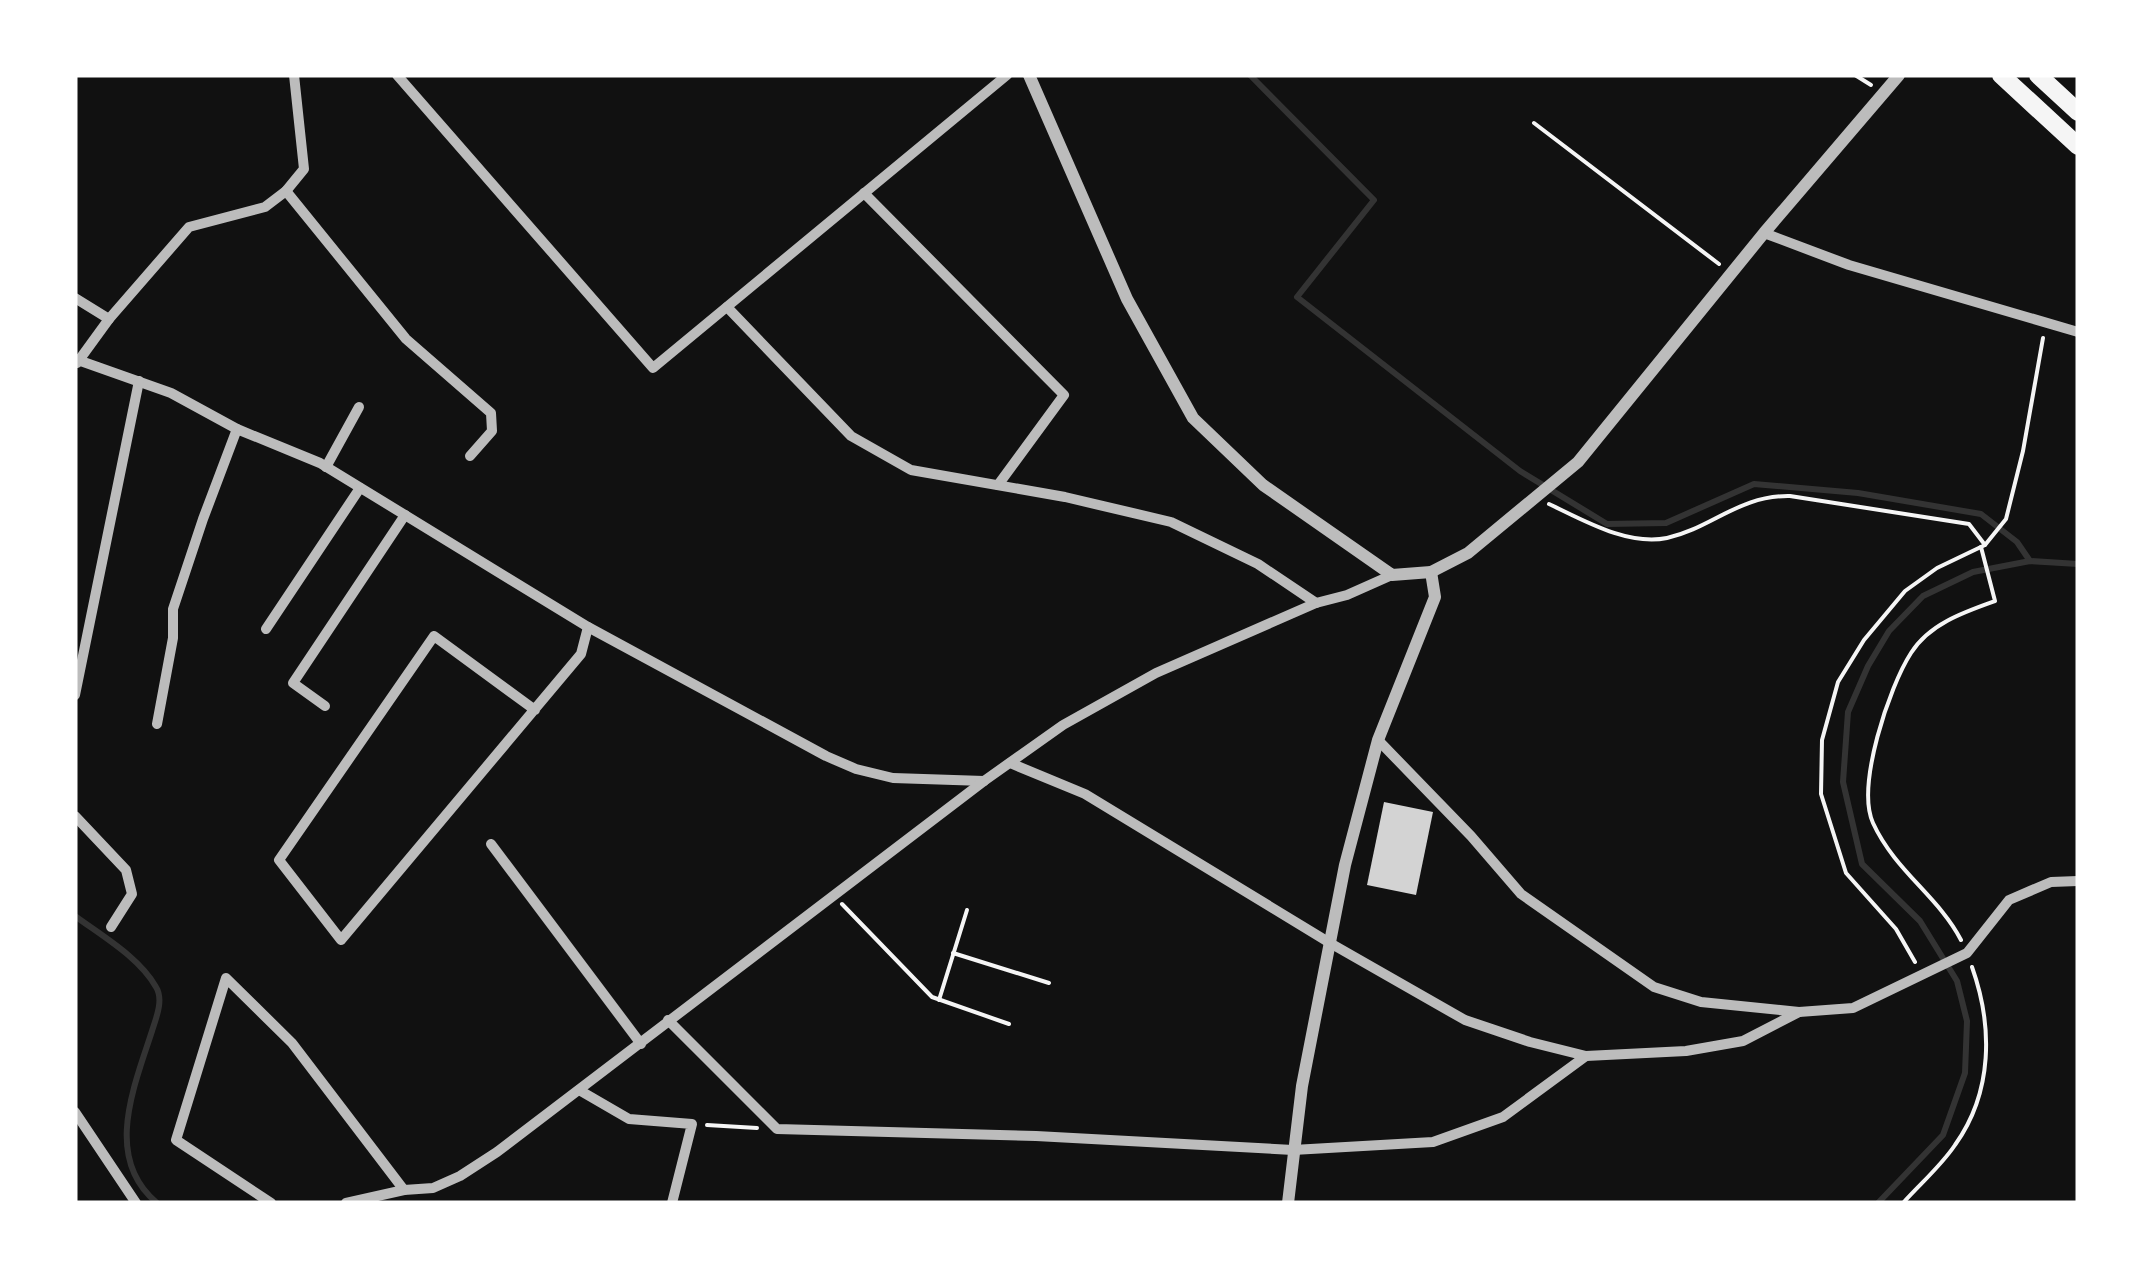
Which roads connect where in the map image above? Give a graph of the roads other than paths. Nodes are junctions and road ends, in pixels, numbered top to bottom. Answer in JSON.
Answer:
{"nodes":[{"id":1,"x":294,"y":75,"type":"edge"},
{"id":2,"x":397,"y":75,"type":"edge"},
{"id":3,"x":1007,"y":75,"type":"edge"},
{"id":4,"x":1030,"y":75,"type":"edge"},
{"id":5,"x":1899,"y":75,"type":"edge"},
{"id":6,"x":2001,"y":75,"type":"edge"},
{"id":7,"x":2038,"y":75,"type":"edge"},
{"id":8,"x":2078,"y":112,"type":"edge"},
{"id":9,"x":2078,"y":146,"type":"edge"},
{"id":10,"x":286,"y":191,"type":"junction"},
{"id":11,"x":864,"y":193,"type":"junction"},
{"id":12,"x":1764,"y":233,"type":"junction"},
{"id":13,"x":75,"y":298,"type":"edge"},
{"id":14,"x":726,"y":307,"type":"junction"},
{"id":15,"x":109,"y":319,"type":"junction"},
{"id":16,"x":2078,"y":332,"type":"edge"},
{"id":17,"x":76,"y":361,"type":"edge"},
{"id":18,"x":139,"y":381,"type":"junction"},
{"id":19,"x":359,"y":406,"type":"dead end"},
{"id":20,"x":237,"y":429,"type":"junction"},
{"id":21,"x":470,"y":456,"type":"dead end"},
{"id":22,"x":326,"y":467,"type":"junction"},
{"id":23,"x":998,"y":485,"type":"junction"},
{"id":24,"x":360,"y":488,"type":"junction"},
{"id":25,"x":405,"y":516,"type":"junction"},
{"id":26,"x":1430,"y":572,"type":"junction"},
{"id":27,"x":1392,"y":574,"type":"junction"},
{"id":28,"x":1316,"y":603,"type":"junction"},
{"id":29,"x":588,"y":627,"type":"junction"},
{"id":30,"x":266,"y":628,"type":"dead end"},
{"id":31,"x":75,"y":695,"type":"edge"},
{"id":32,"x":325,"y":706,"type":"dead end"},
{"id":33,"x":535,"y":710,"type":"junction"},
{"id":34,"x":157,"y":724,"type":"dead end"},
{"id":35,"x":1378,"y":740,"type":"junction"},
{"id":36,"x":1010,"y":763,"type":"junction"},
{"id":37,"x":984,"y":781,"type":"junction"},
{"id":38,"x":75,"y":816,"type":"edge"},
{"id":39,"x":491,"y":844,"type":"dead end"},
{"id":40,"x":2078,"y":881,"type":"edge"},
{"id":41,"x":112,"y":928,"type":"dead end"},
{"id":42,"x":1330,"y":943,"type":"junction"},
{"id":43,"x":1799,"y":1012,"type":"junction"},
{"id":44,"x":668,"y":1020,"type":"junction"},
{"id":45,"x":641,"y":1044,"type":"junction"},
{"id":46,"x":1586,"y":1056,"type":"junction"},
{"id":47,"x":579,"y":1090,"type":"junction"},
{"id":48,"x":75,"y":1112,"type":"edge"},
{"id":49,"x":1292,"y":1150,"type":"junction"},
{"id":50,"x":404,"y":1190,"type":"junction"},
{"id":51,"x":136,"y":1203,"type":"edge"},
{"id":52,"x":271,"y":1203,"type":"edge"},
{"id":53,"x":346,"y":1203,"type":"edge"},
{"id":54,"x":672,"y":1203,"type":"edge"},
{"id":55,"x":1288,"y":1203,"type":"edge"}],
"edges":[{"from":1,"to":10,"type":"street"},
{"from":2,"to":14,"type":"street"},
{"from":3,"to":11,"type":"street"},
{"from":4,"to":27,"type":"street"},
{"from":5,"to":12,"type":"street"},
{"from":6,"to":9,"type":"highway"},
{"from":7,"to":8,"type":"highway"},
{"from":10,"to":15,"type":"street"},
{"from":10,"to":21,"type":"street"},
{"from":11,"to":14,"type":"street"},
{"from":11,"to":23,"type":"street"},
{"from":12,"to":16,"type":"street"},
{"from":12,"to":26,"type":"street"},
{"from":13,"to":15,"type":"street"},
{"from":14,"to":23,"type":"street"},
{"from":15,"to":17,"type":"street"},
{"from":17,"to":18,"type":"street"},
{"from":18,"to":20,"type":"street"},
{"from":18,"to":31,"type":"street"},
{"from":19,"to":22,"type":"street"},
{"from":20,"to":22,"type":"street"},
{"from":20,"to":34,"type":"street"},
{"from":22,"to":24,"type":"street"},
{"from":23,"to":28,"type":"street"},
{"from":24,"to":25,"type":"street"},
{"from":24,"to":30,"type":"street"},
{"from":25,"to":29,"type":"street"},
{"from":25,"to":32,"type":"street"},
{"from":26,"to":27,"type":"street"},
{"from":26,"to":35,"type":"street"},
{"from":27,"to":28,"type":"street"},
{"from":28,"to":36,"type":"street"},
{"from":29,"to":33,"type":"street"},
{"from":29,"to":37,"type":"street"},
{"from":33,"to":33,"type":"street"},
{"from":35,"to":42,"type":"street"},
{"from":35,"to":43,"type":"street"},
{"from":36,"to":37,"type":"street"},
{"from":36,"to":42,"type":"street"},
{"from":37,"to":44,"type":"street"},
{"from":38,"to":41,"type":"street"},
{"from":39,"to":45,"type":"street"},
{"from":40,"to":43,"type":"street"},
{"from":42,"to":46,"type":"street"},
{"from":42,"to":49,"type":"street"},
{"from":43,"to":46,"type":"street"},
{"from":44,"to":45,"type":"street"},
{"from":44,"to":49,"type":"street"},
{"from":45,"to":47,"type":"street"},
{"from":46,"to":49,"type":"street"},
{"from":47,"to":50,"type":"street"},
{"from":47,"to":54,"type":"street"},
{"from":48,"to":51,"type":"street"},
{"from":49,"to":55,"type":"street"},
{"from":50,"to":52,"type":"street"},
{"from":50,"to":53,"type":"street"}]}
